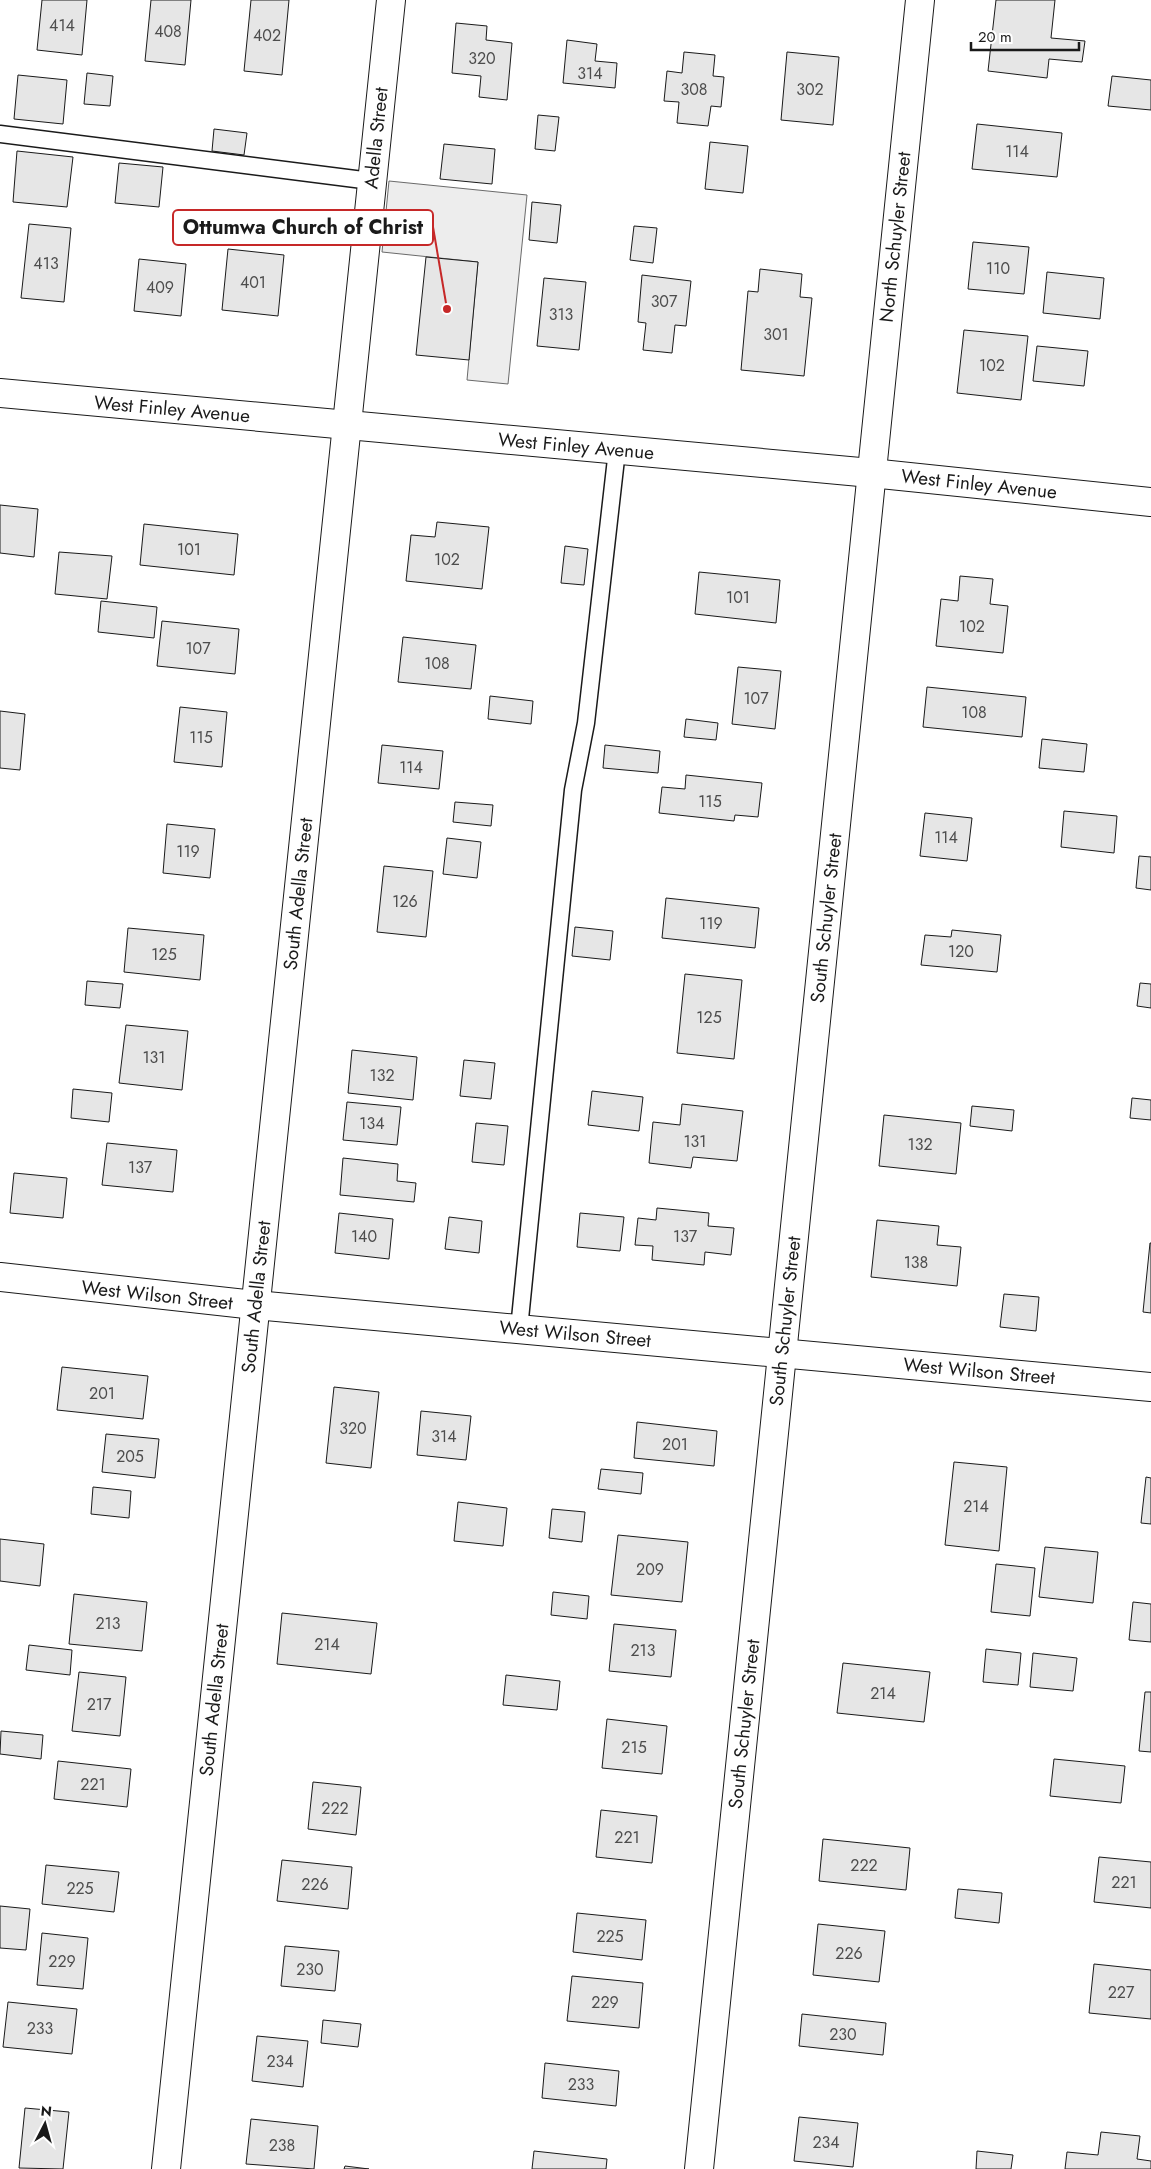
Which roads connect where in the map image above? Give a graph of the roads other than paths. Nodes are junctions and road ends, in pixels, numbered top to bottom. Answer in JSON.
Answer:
{"nodes":[{"id":1,"x":391,"y":0,"type":"edge"},
{"id":2,"x":920,"y":0,"type":"edge"},
{"id":3,"x":0,"y":134,"type":"edge"},
{"id":4,"x":371,"y":181,"type":"junction"},
{"id":5,"x":0,"y":393,"type":"edge"},
{"id":6,"x":346,"y":425,"type":"junction"},
{"id":7,"x":617,"y":450,"type":"junction"},
{"id":8,"x":871,"y":473,"type":"junction"},
{"id":9,"x":1151,"y":502,"type":"edge"},
{"id":10,"x":0,"y":1277,"type":"edge"},
{"id":11,"x":255,"y":1305,"type":"junction"},
{"id":12,"x":519,"y":1329,"type":"junction"},
{"id":13,"x":782,"y":1352,"type":"junction"},
{"id":14,"x":1151,"y":1387,"type":"edge"},
{"id":15,"x":166,"y":2169,"type":"edge"},
{"id":16,"x":699,"y":2169,"type":"edge"}],
"edges":[{"from":1,"to":4,"type":"street","name":"Adella Street"},
{"from":2,"to":8,"type":"street","name":"North Schuyler Street"},
{"from":3,"to":4,"type":"lane"},
{"from":4,"to":6,"type":"street","name":"Adella Street"},
{"from":5,"to":6,"type":"street","name":"West Finley Avenue"},
{"from":6,"to":7,"type":"street","name":"West Finley Avenue"},
{"from":6,"to":11,"type":"street","name":"South Adella Street"},
{"from":7,"to":8,"type":"street","name":"West Finley Avenue"},
{"from":7,"to":12,"type":"lane"},
{"from":8,"to":9,"type":"street","name":"West Finley Avenue"},
{"from":8,"to":13,"type":"street","name":"South Schuyler Street"},
{"from":10,"to":11,"type":"street","name":"West Wilson Street"},
{"from":11,"to":12,"type":"street","name":"West Wilson Street"},
{"from":11,"to":15,"type":"street","name":"South Adella Street"},
{"from":12,"to":13,"type":"street","name":"West Wilson Street"},
{"from":13,"to":14,"type":"street","name":"West Wilson Street"},
{"from":13,"to":16,"type":"street","name":"South Schuyler Street"}]}
